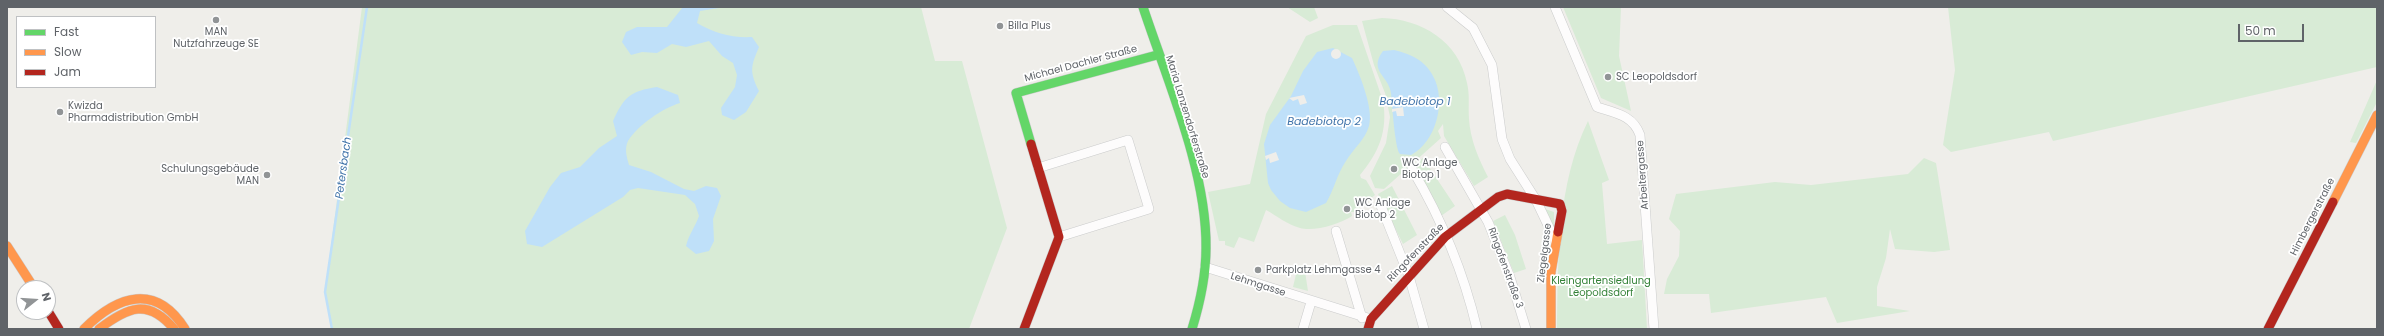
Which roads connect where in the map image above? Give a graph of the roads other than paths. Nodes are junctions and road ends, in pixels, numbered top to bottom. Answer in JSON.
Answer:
{"nodes":[{"id":1,"x":1143,"y":7,"type":"edge"},
{"id":2,"x":1447,"y":7,"type":"edge"},
{"id":3,"x":1554,"y":7,"type":"edge"},
{"id":4,"x":1157,"y":55,"type":"junction"},
{"id":5,"x":2377,"y":114,"type":"edge"},
{"id":6,"x":1445,"y":147,"type":"dead end"},
{"id":7,"x":1038,"y":168,"type":"junction"},
{"id":8,"x":1412,"y":170,"type":"dead end"},
{"id":9,"x":1536,"y":200,"type":"junction"},
{"id":10,"x":1560,"y":204,"type":"joint"},
{"id":11,"x":1381,"y":206,"type":"dead end"},
{"id":12,"x":1482,"y":209,"type":"junction"},
{"id":13,"x":1336,"y":231,"type":"dead end"},
{"id":14,"x":1059,"y":237,"type":"junction"},
{"id":15,"x":1445,"y":237,"type":"junction"},
{"id":16,"x":1556,"y":242,"type":"junction"},
{"id":17,"x":7,"y":246,"type":"edge"},
{"id":18,"x":1205,"y":267,"type":"junction"},
{"id":19,"x":1409,"y":276,"type":"junction"},
{"id":20,"x":29,"y":280,"type":"edge"},
{"id":21,"x":2287,"y":294,"type":"junction"},
{"id":22,"x":1311,"y":302,"type":"junction"},
{"id":23,"x":1366,"y":318,"type":"junction"},
{"id":24,"x":84,"y":329,"type":"edge"},
{"id":25,"x":99,"y":329,"type":"edge"},
{"id":26,"x":174,"y":329,"type":"edge"},
{"id":27,"x":185,"y":329,"type":"edge"},
{"id":28,"x":1024,"y":329,"type":"edge"},
{"id":29,"x":1192,"y":329,"type":"edge"},
{"id":30,"x":1303,"y":329,"type":"edge"},
{"id":31,"x":1368,"y":329,"type":"edge"},
{"id":32,"x":1424,"y":329,"type":"edge"},
{"id":33,"x":1477,"y":329,"type":"edge"},
{"id":34,"x":1526,"y":329,"type":"edge"},
{"id":35,"x":1551,"y":329,"type":"edge"},
{"id":36,"x":1654,"y":329,"type":"edge"},
{"id":37,"x":2263,"y":329,"type":"edge"},
{"id":38,"x":2268,"y":329,"type":"edge"}],
"edges":[{"from":1,"to":4,"type":"street","name":"Maria Lanzendorferstraße"},
{"from":2,"to":9,"type":"street"},
{"from":3,"to":36,"type":"street","name":"Arbeitergasse"},
{"from":4,"to":7,"type":"street","name":"Michael Dachler Straße"},
{"from":4,"to":18,"type":"street","name":"Maria Lanzendorferstraße"},
{"from":5,"to":21,"type":"street","name":"Himbergerstraße"},
{"from":6,"to":12,"type":"street","name":"Ringofenstraße 3"},
{"from":7,"to":14,"type":"street","name":"Michael Dachler Straße"},
{"from":7,"to":14,"type":"street"},
{"from":8,"to":15,"type":"street"},
{"from":9,"to":10,"type":"street","name":"Ringofenstraße"},
{"from":9,"to":12,"type":"street","name":"Ringofenstraße"},
{"from":9,"to":16,"type":"street"},
{"from":10,"to":16,"type":"street","name":"Ziegelgasse"},
{"from":11,"to":19,"type":"street"},
{"from":12,"to":15,"type":"street","name":"Ringofenstraße"},
{"from":12,"to":34,"type":"street","name":"Ringofenstraße 3"},
{"from":13,"to":23,"type":"street"},
{"from":14,"to":28,"type":"street"},
{"from":15,"to":19,"type":"street","name":"Ringofenstraße"},
{"from":15,"to":33,"type":"street"},
{"from":16,"to":35,"type":"street","name":"Ziegelgasse"},
{"from":17,"to":20,"type":"street"},
{"from":18,"to":22,"type":"street","name":"Lehmgasse"},
{"from":18,"to":29,"type":"street","name":"Maria Lanzendorferstraße"},
{"from":19,"to":23,"type":"street","name":"Ringofenstraße"},
{"from":19,"to":32,"type":"street"},
{"from":21,"to":37,"type":"street"},
{"from":21,"to":38,"type":"street","name":"Himbergerstraße"},
{"from":22,"to":23,"type":"street","name":"Lehmgasse"},
{"from":22,"to":30,"type":"street"},
{"from":23,"to":31,"type":"street","name":"Ringofenstraße"},
{"from":24,"to":27,"type":"street"},
{"from":25,"to":26,"type":"street"}]}
